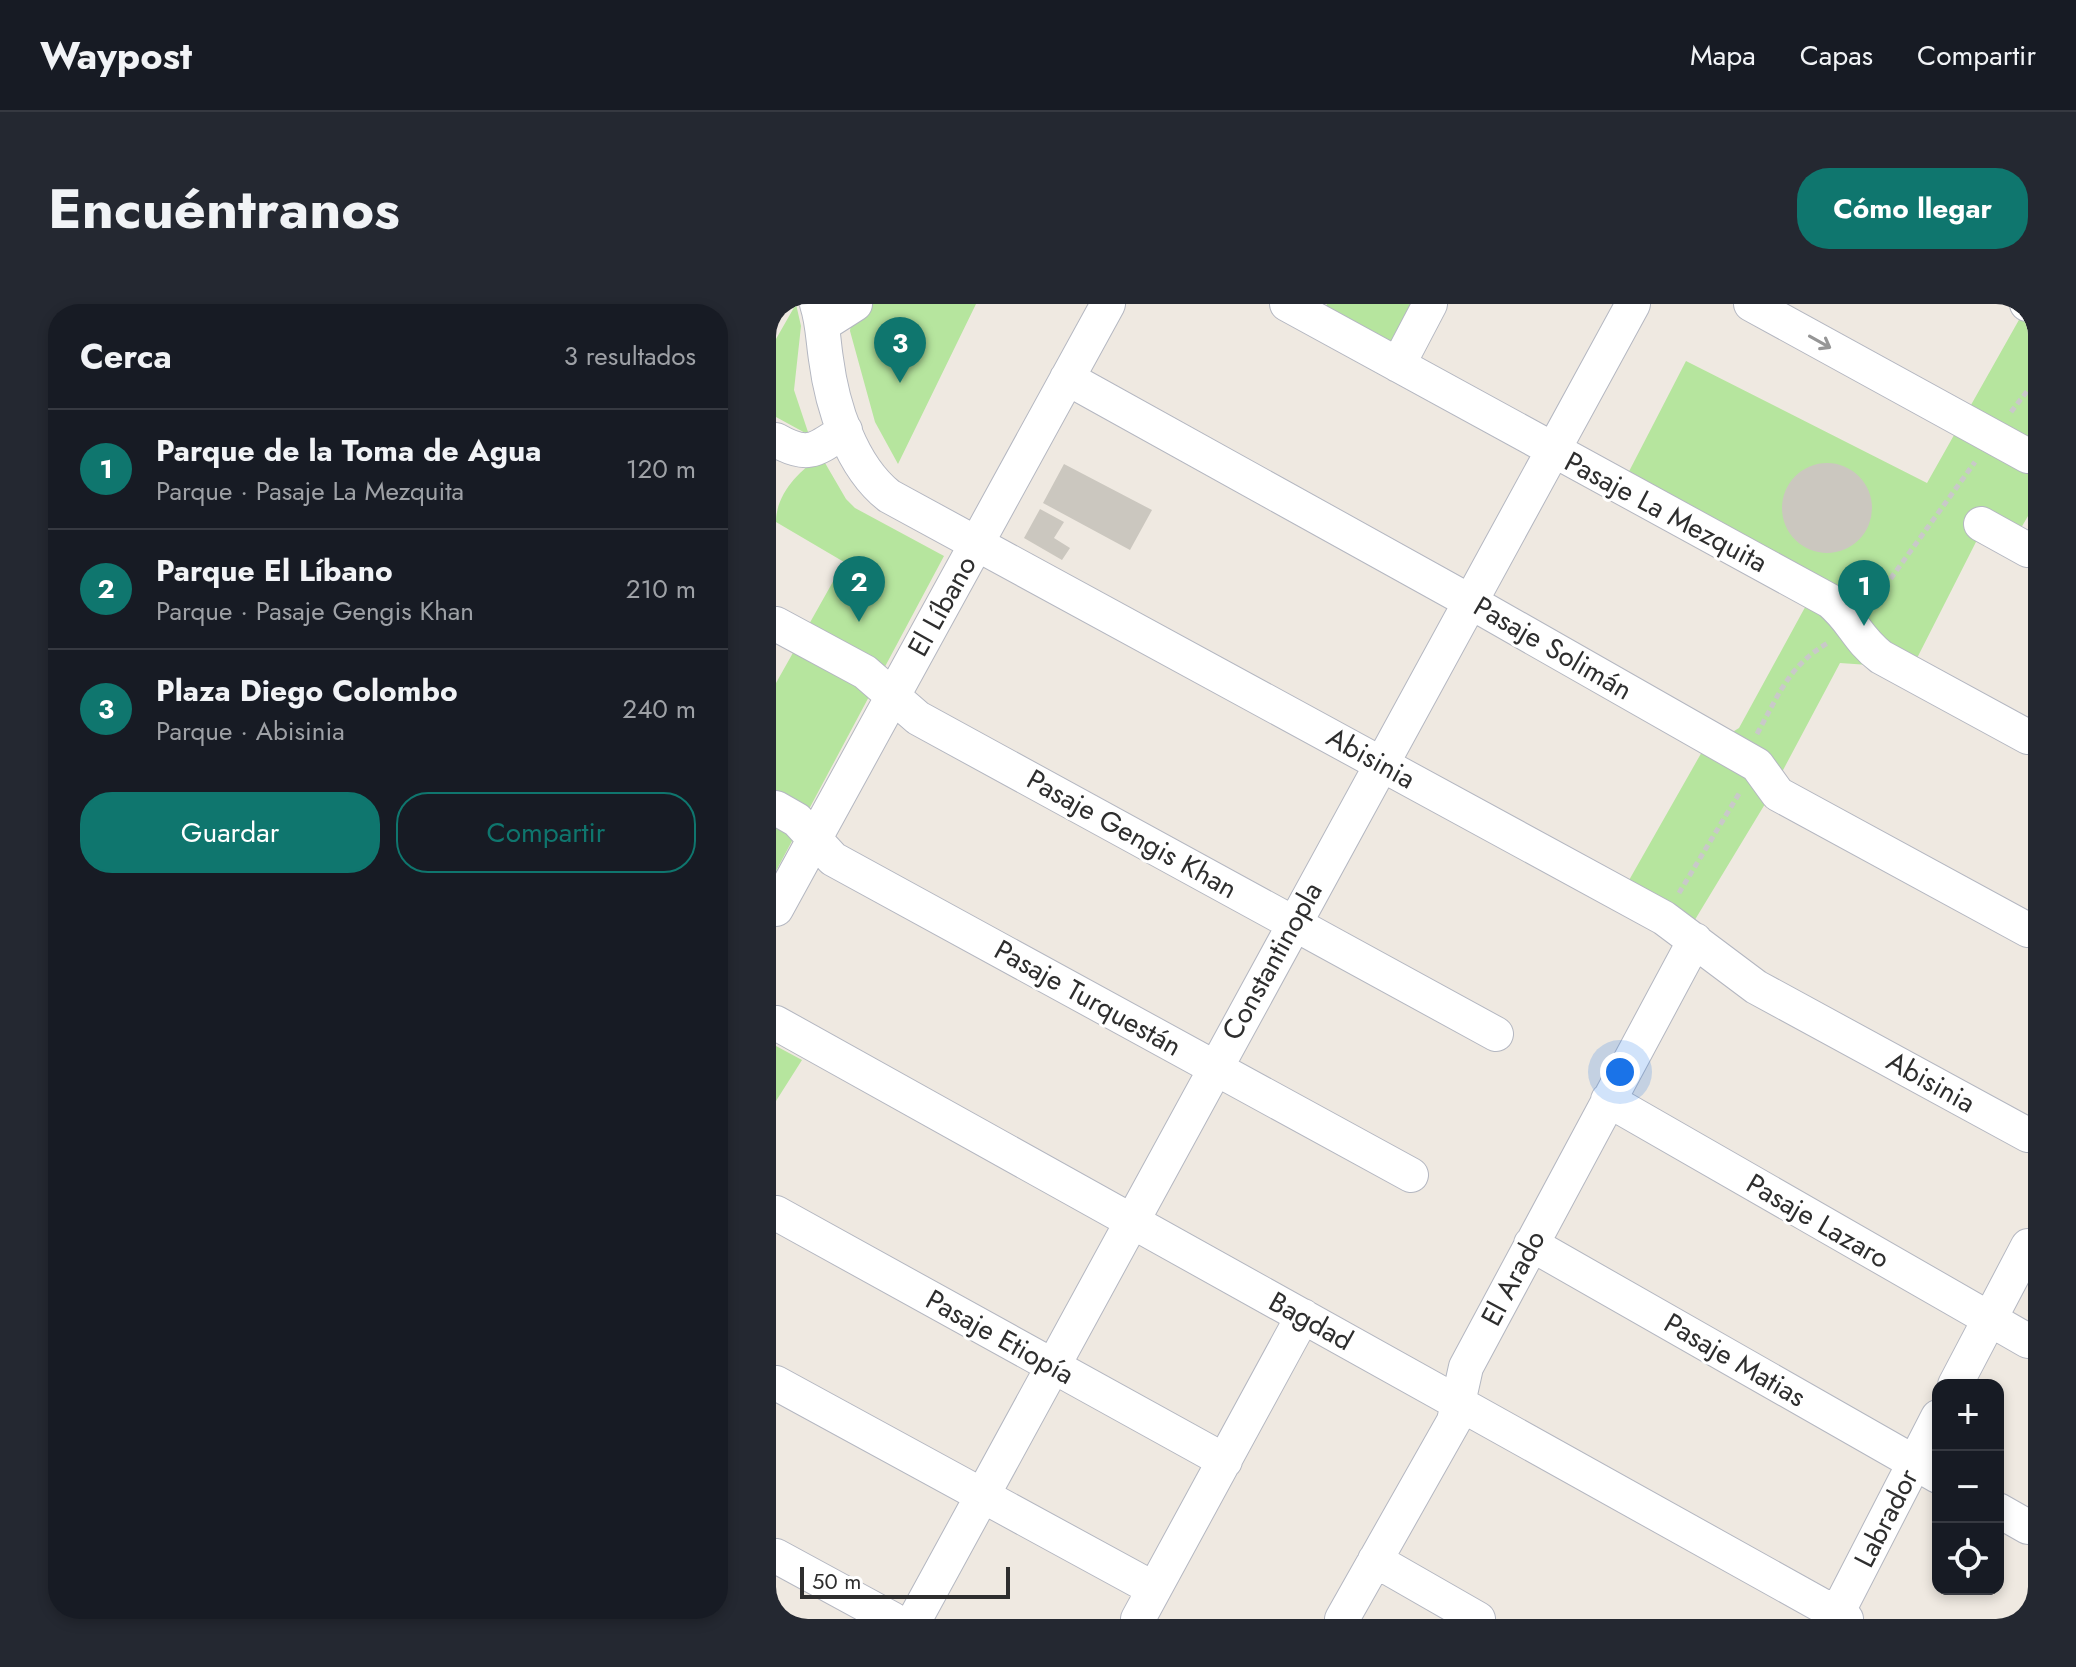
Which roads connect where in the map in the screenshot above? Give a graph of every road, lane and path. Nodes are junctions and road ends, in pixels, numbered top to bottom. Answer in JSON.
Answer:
{"nodes":[{"id":1,"x":855,"y":304,"type":"edge"},
{"id":2,"x":1108,"y":304,"type":"edge"},
{"id":3,"x":1430,"y":304,"type":"edge"},
{"id":4,"x":1633,"y":304,"type":"edge"},
{"id":5,"x":1751,"y":304,"type":"edge"},
{"id":6,"x":1302,"y":308,"type":"edge"},
{"id":7,"x":820,"y":314,"type":"edge"},
{"id":8,"x":1398,"y":365,"type":"junction"},
{"id":9,"x":1067,"y":378,"type":"junction"},
{"id":10,"x":845,"y":430,"type":"junction"},
{"id":11,"x":776,"y":440,"type":"edge"},
{"id":12,"x":1552,"y":450,"type":"junction"},
{"id":13,"x":2028,"y":456,"type":"edge"},
{"id":14,"x":1981,"y":524,"type":"dead end"},
{"id":15,"x":977,"y":542,"type":"junction"},
{"id":16,"x":2028,"y":550,"type":"edge"},
{"id":17,"x":1469,"y":601,"type":"junction"},
{"id":18,"x":776,"y":624,"type":"edge"},
{"id":19,"x":892,"y":696,"type":"junction"},
{"id":20,"x":2028,"y":737,"type":"edge"},
{"id":21,"x":1380,"y":762,"type":"junction"},
{"id":22,"x":776,"y":808,"type":"edge"},
{"id":23,"x":815,"y":838,"type":"junction"},
{"id":24,"x":776,"y":909,"type":"edge"},
{"id":25,"x":1293,"y":922,"type":"junction"},
{"id":26,"x":2028,"y":930,"type":"edge"},
{"id":27,"x":1695,"y":940,"type":"junction"},
{"id":28,"x":776,"y":1023,"type":"edge"},
{"id":29,"x":1496,"y":1034,"type":"dead end"},
{"id":30,"x":1214,"y":1067,"type":"junction"},
{"id":31,"x":1608,"y":1100,"type":"junction"},
{"id":32,"x":2028,"y":1135,"type":"edge"},
{"id":33,"x":1411,"y":1175,"type":"dead end"},
{"id":34,"x":776,"y":1213,"type":"edge"},
{"id":35,"x":1131,"y":1220,"type":"junction"},
{"id":36,"x":1531,"y":1244,"type":"junction"},
{"id":37,"x":2028,"y":1246,"type":"edge"},
{"id":38,"x":1303,"y":1316,"type":"junction"},
{"id":39,"x":1990,"y":1319,"type":"junction"},
{"id":40,"x":2028,"y":1341,"type":"edge"},
{"id":41,"x":1052,"y":1366,"type":"junction"},
{"id":42,"x":1958,"y":1379,"type":"edge"},
{"id":43,"x":776,"y":1383,"type":"edge"},
{"id":44,"x":1458,"y":1402,"type":"junction"},
{"id":45,"x":1932,"y":1443,"type":"edge"},
{"id":46,"x":1225,"y":1461,"type":"junction"},
{"id":47,"x":1926,"y":1469,"type":"edge"},
{"id":48,"x":982,"y":1495,"type":"junction"},
{"id":49,"x":2004,"y":1513,"type":"edge"},
{"id":50,"x":2028,"y":1527,"type":"edge"},
{"id":51,"x":776,"y":1556,"type":"edge"},
{"id":52,"x":1375,"y":1560,"type":"junction"},
{"id":53,"x":1154,"y":1589,"type":"junction"},
{"id":54,"x":1839,"y":1617,"type":"edge"},
{"id":55,"x":892,"y":1619,"type":"edge"},
{"id":56,"x":915,"y":1619,"type":"edge"},
{"id":57,"x":1138,"y":1619,"type":"edge"},
{"id":58,"x":1342,"y":1619,"type":"edge"},
{"id":59,"x":1478,"y":1619,"type":"edge"}],
"edges":[{"from":1,"to":7,"type":"street"},
{"from":2,"to":9,"type":"street","name":"El Líbano"},
{"from":3,"to":8,"type":"street"},
{"from":4,"to":12,"type":"street","name":"Constantinopla"},
{"from":5,"to":13,"type":"street","one_way":true},
{"from":6,"to":8,"type":"street","name":"Pasaje La Mezquita"},
{"from":7,"to":10,"type":"street","name":"Abisinia"},
{"from":8,"to":12,"type":"street","name":"Pasaje La Mezquita"},
{"from":9,"to":15,"type":"street","name":"El Líbano"},
{"from":9,"to":17,"type":"street","name":"Pasaje Solimán"},
{"from":10,"to":11,"type":"street"},
{"from":10,"to":15,"type":"street","name":"Abisinia"},
{"from":12,"to":17,"type":"street","name":"Constantinopla"},
{"from":12,"to":20,"type":"street","name":"Pasaje La Mezquita"},
{"from":14,"to":16,"type":"street"},
{"from":15,"to":19,"type":"street","name":"El Líbano"},
{"from":15,"to":21,"type":"street","name":"Abisinia"},
{"from":17,"to":21,"type":"street","name":"Constantinopla"},
{"from":17,"to":26,"type":"street","name":"Pasaje Solimán"},
{"from":18,"to":19,"type":"street","name":"Pasaje Gengis Khan"},
{"from":19,"to":23,"type":"street","name":"El Líbano"},
{"from":19,"to":25,"type":"street","name":"Pasaje Gengis Khan"},
{"from":21,"to":25,"type":"street","name":"Constantinopla"},
{"from":21,"to":27,"type":"street","name":"Abisinia"},
{"from":22,"to":23,"type":"street","name":"Pasaje Turquestán"},
{"from":23,"to":24,"type":"street","name":"El Líbano"},
{"from":23,"to":30,"type":"street","name":"Pasaje Turquestán"},
{"from":25,"to":29,"type":"street","name":"Pasaje Gengis Khan"},
{"from":25,"to":30,"type":"street","name":"Constantinopla"},
{"from":27,"to":31,"type":"street","name":"El Arado"},
{"from":27,"to":32,"type":"street","name":"Abisinia"},
{"from":28,"to":35,"type":"street","name":"Bagdad"},
{"from":30,"to":33,"type":"street","name":"Pasaje Turquestán"},
{"from":30,"to":35,"type":"street","name":"Constantinopla"},
{"from":31,"to":36,"type":"street","name":"El Arado"},
{"from":31,"to":39,"type":"street","name":"Pasaje Lazaro"},
{"from":34,"to":41,"type":"street","name":"Pasaje Etiopía"},
{"from":35,"to":38,"type":"street","name":"Bagdad"},
{"from":35,"to":41,"type":"street","name":"Constantinopla"},
{"from":36,"to":44,"type":"street","name":"El Arado"},
{"from":36,"to":47,"type":"street","name":"Pasaje Matias"},
{"from":37,"to":39,"type":"street"},
{"from":38,"to":44,"type":"street","name":"Bagdad"},
{"from":38,"to":46,"type":"street"},
{"from":39,"to":40,"type":"street","name":"Pasaje Lazaro"},
{"from":39,"to":42,"type":"street"},
{"from":41,"to":46,"type":"street","name":"Pasaje Etiopía"},
{"from":41,"to":48,"type":"street","name":"Constantinopla"},
{"from":43,"to":48,"type":"street"},
{"from":44,"to":52,"type":"street","name":"El Arado"},
{"from":44,"to":54,"type":"street","name":"Bagdad"},
{"from":45,"to":47,"type":"street","name":"Labrador"},
{"from":46,"to":53,"type":"street"},
{"from":47,"to":54,"type":"street","name":"Labrador"},
{"from":48,"to":53,"type":"street"},
{"from":48,"to":56,"type":"street","name":"Constantinopla"},
{"from":49,"to":50,"type":"street"},
{"from":51,"to":55,"type":"street"},
{"from":52,"to":58,"type":"street","name":"El Arado"},
{"from":52,"to":59,"type":"street"},
{"from":53,"to":57,"type":"street"}]}
